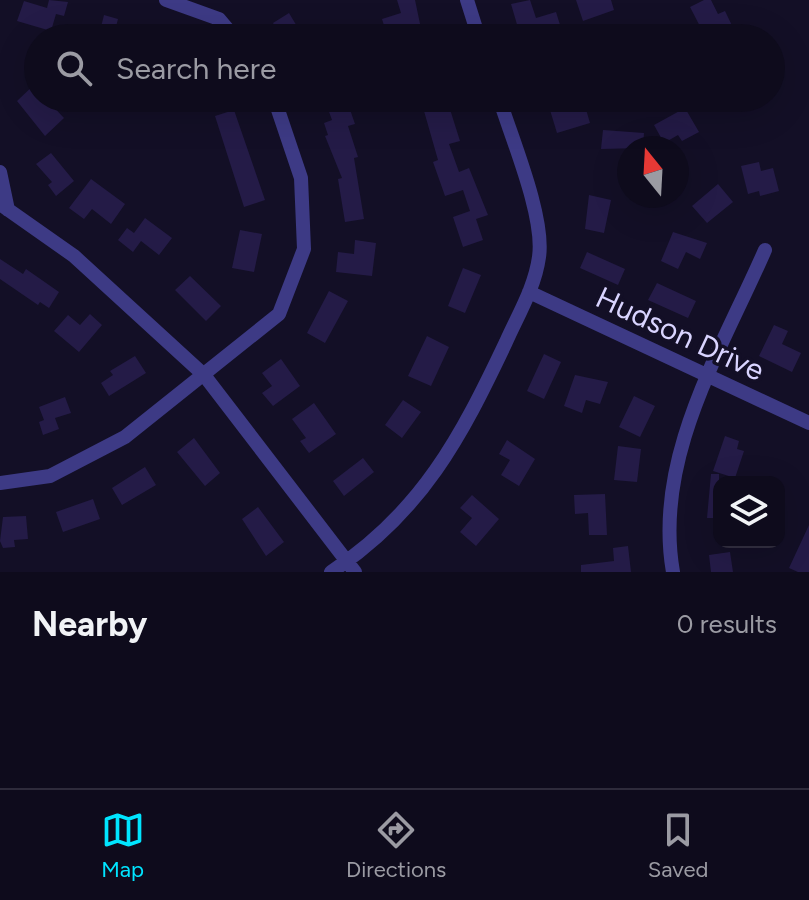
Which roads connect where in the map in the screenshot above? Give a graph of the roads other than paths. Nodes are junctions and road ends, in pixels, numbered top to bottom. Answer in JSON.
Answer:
{"nodes":[{"id":1,"x":166,"y":0,"type":"edge"},
{"id":2,"x":467,"y":0,"type":"edge"},
{"id":3,"x":223,"y":24,"type":"edge"},
{"id":4,"x":475,"y":24,"type":"edge"},
{"id":5,"x":279,"y":112,"type":"edge"},
{"id":6,"x":503,"y":112,"type":"edge"},
{"id":7,"x":0,"y":172,"type":"edge"},
{"id":8,"x":4,"y":207,"type":"edge"},
{"id":9,"x":765,"y":250,"type":"dead end"},
{"id":10,"x":529,"y":292,"type":"junction"},
{"id":11,"x":204,"y":375,"type":"junction"},
{"id":12,"x":709,"y":378,"type":"junction"},
{"id":13,"x":809,"y":423,"type":"edge"},
{"id":14,"x":0,"y":483,"type":"edge"},
{"id":15,"x":351,"y":567,"type":"edge"},
{"id":16,"x":331,"y":572,"type":"edge"},
{"id":17,"x":673,"y":572,"type":"edge"}],
"edges":[{"from":1,"to":3,"type":"street"},
{"from":2,"to":4,"type":"street"},
{"from":5,"to":11,"type":"street"},
{"from":6,"to":10,"type":"street"},
{"from":7,"to":8,"type":"street"},
{"from":8,"to":11,"type":"street"},
{"from":9,"to":12,"type":"street"},
{"from":10,"to":12,"type":"street","name":"Hudson Drive"},
{"from":10,"to":15,"type":"street"},
{"from":11,"to":14,"type":"street"},
{"from":11,"to":15,"type":"street"},
{"from":12,"to":13,"type":"street","name":"Hudson Drive"},
{"from":12,"to":17,"type":"street"},
{"from":15,"to":16,"type":"street"}]}
